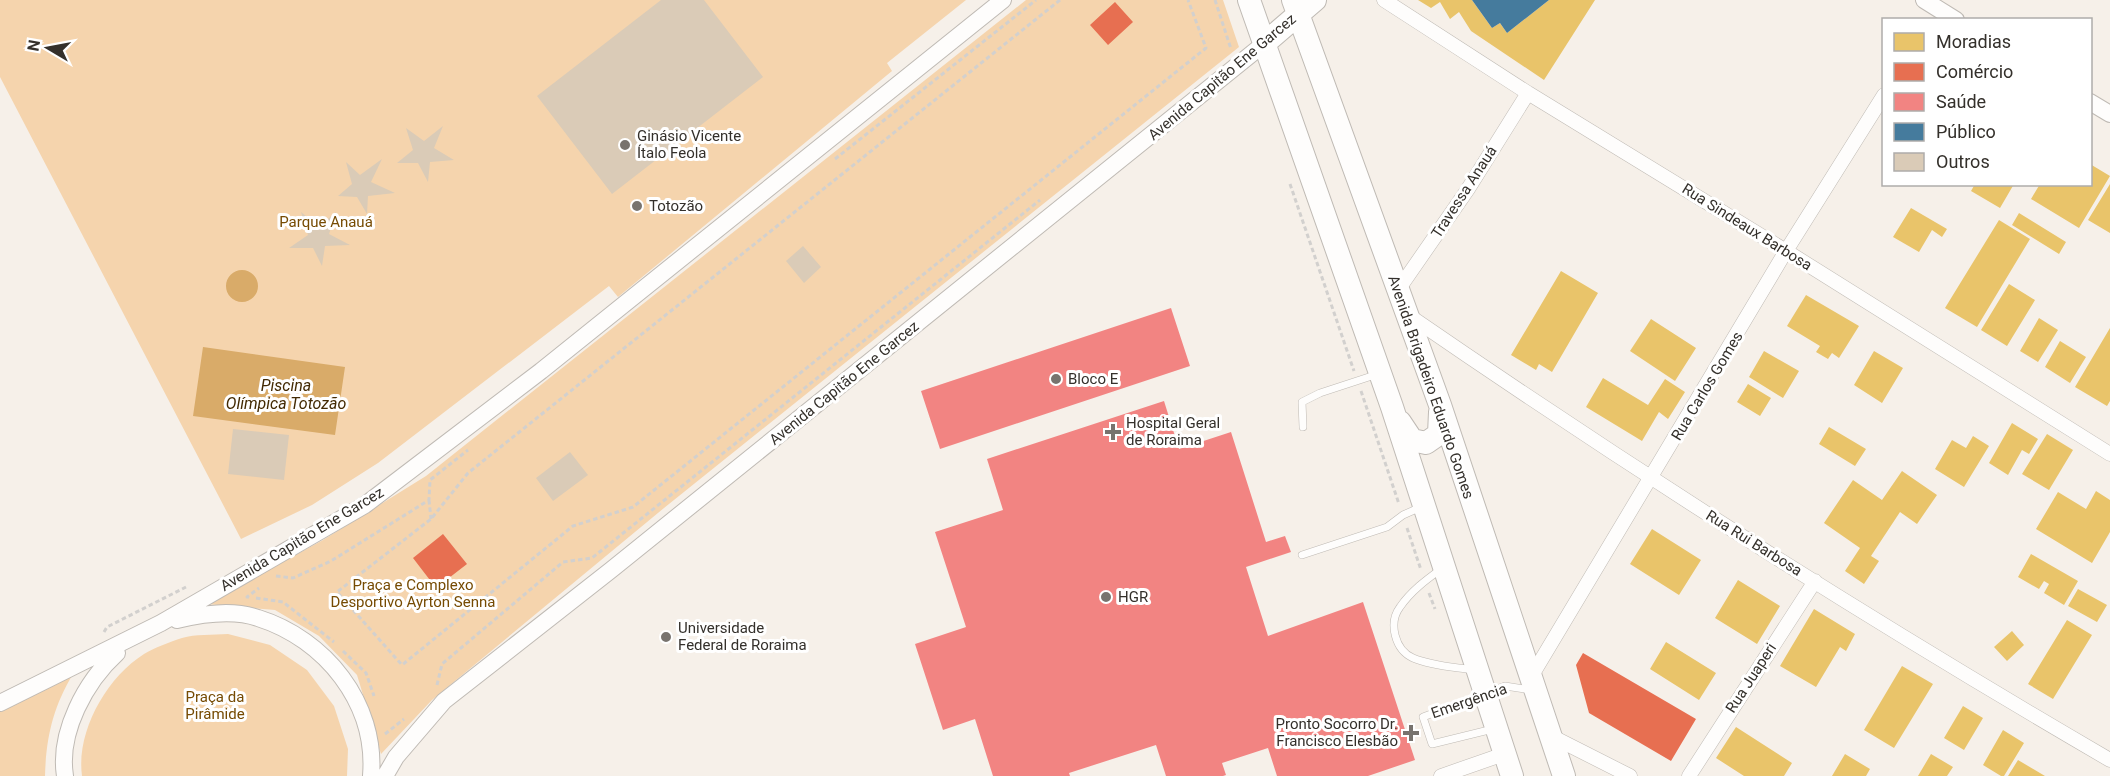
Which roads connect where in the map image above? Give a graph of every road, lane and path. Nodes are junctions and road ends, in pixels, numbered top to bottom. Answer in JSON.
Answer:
{"nodes":[{"id":1,"x":1003,"y":0,"type":"edge"},
{"id":2,"x":1036,"y":0,"type":"edge"},
{"id":3,"x":1060,"y":0,"type":"edge"},
{"id":4,"x":1188,"y":0,"type":"edge"},
{"id":5,"x":1215,"y":0,"type":"edge"},
{"id":6,"x":1249,"y":0,"type":"edge"},
{"id":7,"x":1384,"y":0,"type":"edge"},
{"id":8,"x":1302,"y":4,"type":"edge"},
{"id":9,"x":1930,"y":9,"type":"edge"},
{"id":10,"x":1951,"y":18,"type":"edge"},
{"id":11,"x":1265,"y":43,"type":"junction"},
{"id":12,"x":1224,"y":54,"type":"dead end"},
{"id":13,"x":1528,"y":93,"type":"junction"},
{"id":14,"x":1882,"y":98,"type":"edge"},
{"id":15,"x":2092,"y":103,"type":"edge"},
{"id":16,"x":2110,"y":114,"type":"edge"},
{"id":17,"x":828,"y":165,"type":"dead end"},
{"id":18,"x":1289,"y":180,"type":"dead end"},
{"id":19,"x":1049,"y":193,"type":"dead end"},
{"id":20,"x":1786,"y":251,"type":"junction"},
{"id":21,"x":1398,"y":290,"type":"junction"},
{"id":22,"x":1406,"y":314,"type":"junction"},
{"id":23,"x":1380,"y":373,"type":"junction"},
{"id":24,"x":1357,"y":381,"type":"junction"},
{"id":25,"x":1440,"y":405,"type":"junction"},
{"id":26,"x":1392,"y":407,"type":"junction"},
{"id":27,"x":1303,"y":427,"type":"dead end"},
{"id":28,"x":474,"y":446,"type":"dead end"},
{"id":29,"x":2110,"y":454,"type":"edge"},
{"id":30,"x":1462,"y":476,"type":"junction"},
{"id":31,"x":1651,"y":478,"type":"junction"},
{"id":32,"x":429,"y":501,"type":"junction"},
{"id":33,"x":1415,"y":505,"type":"junction"},
{"id":34,"x":431,"y":519,"type":"junction"},
{"id":35,"x":1302,"y":555,"type":"dead end"},
{"id":36,"x":1432,"y":569,"type":"junction"},
{"id":37,"x":275,"y":576,"type":"dead end"},
{"id":38,"x":1815,"y":581,"type":"junction"},
{"id":39,"x":192,"y":583,"type":"dead end"},
{"id":40,"x":265,"y":583,"type":"dead end"},
{"id":41,"x":161,"y":623,"type":"junction"},
{"id":42,"x":101,"y":636,"type":"dead end"},
{"id":43,"x":136,"y":636,"type":"junction"},
{"id":44,"x":1476,"y":670,"type":"junction"},
{"id":45,"x":1533,"y":684,"type":"junction"},
{"id":46,"x":436,"y":688,"type":"dead end"},
{"id":47,"x":1484,"y":694,"type":"junction"},
{"id":48,"x":376,"y":702,"type":"dead end"},
{"id":49,"x":0,"y":703,"type":"edge"},
{"id":50,"x":410,"y":715,"type":"dead end"},
{"id":51,"x":382,"y":722,"type":"dead end"},
{"id":52,"x":1496,"y":728,"type":"junction"},
{"id":53,"x":1551,"y":736,"type":"junction"},
{"id":54,"x":1504,"y":754,"type":"junction"},
{"id":55,"x":2110,"y":760,"type":"edge"},
{"id":56,"x":65,"y":776,"type":"edge"},
{"id":57,"x":370,"y":776,"type":"edge"},
{"id":58,"x":385,"y":776,"type":"edge"},
{"id":59,"x":1441,"y":776,"type":"edge"},
{"id":60,"x":1512,"y":776,"type":"edge"},
{"id":61,"x":1564,"y":776,"type":"edge"},
{"id":62,"x":1630,"y":776,"type":"edge"},
{"id":63,"x":1689,"y":776,"type":"edge"}],
"edges":[{"from":1,"to":41,"type":"street","name":"Avenida Capitão Ene Garcez"},
{"from":2,"to":17,"type":"path"},
{"from":3,"to":34,"type":"path"},
{"from":4,"to":34,"type":"path"},
{"from":5,"to":12,"type":"path"},
{"from":6,"to":11,"type":"main road"},
{"from":7,"to":13,"type":"street","name":"Rua Sindeaux Barbosa"},
{"from":8,"to":11,"type":"main road","name":"Avenida Capitão Ene Garcez"},
{"from":8,"to":21,"type":"main road","name":"Avenida Brigadeiro Eduardo Gomes"},
{"from":9,"to":10,"type":"street"},
{"from":11,"to":23,"type":"main road"},
{"from":11,"to":58,"type":"street","name":"Avenida Capitão Ene Garcez"},
{"from":13,"to":20,"type":"street","name":"Rua Sindeaux Barbosa"},
{"from":13,"to":21,"type":"street","name":"Travessa Anauá"},
{"from":14,"to":20,"type":"street","name":"Rua Carlos Gomes"},
{"from":15,"to":16,"type":"street"},
{"from":18,"to":24,"type":"path"},
{"from":19,"to":46,"type":"path"},
{"from":20,"to":29,"type":"street","name":"Rua Sindeaux Barbosa"},
{"from":20,"to":31,"type":"street","name":"Rua Carlos Gomes"},
{"from":21,"to":22,"type":"main road","name":"Avenida Brigadeiro Eduardo Gomes"},
{"from":22,"to":25,"type":"main road","name":"Avenida Brigadeiro Eduardo Gomes"},
{"from":22,"to":31,"type":"street","name":"Rua Rui Barbosa"},
{"from":23,"to":24,"type":"lane"},
{"from":23,"to":26,"type":"main road"},
{"from":24,"to":27,"type":"lane"},
{"from":24,"to":33,"type":"path"},
{"from":25,"to":26,"type":"main road"},
{"from":25,"to":30,"type":"main road","name":"Avenida Brigadeiro Eduardo Gomes"},
{"from":26,"to":33,"type":"main road"},
{"from":28,"to":32,"type":"path"},
{"from":30,"to":33,"type":"main road"},
{"from":30,"to":45,"type":"main road","name":"Avenida Brigadeiro Eduardo Gomes"},
{"from":31,"to":38,"type":"street","name":"Rua Rui Barbosa"},
{"from":31,"to":45,"type":"street","name":"Rua Carlos Gomes"},
{"from":32,"to":34,"type":"path"},
{"from":32,"to":37,"type":"path"},
{"from":33,"to":35,"type":"lane"},
{"from":33,"to":36,"type":"main road"},
{"from":33,"to":36,"type":"path"},
{"from":36,"to":44,"type":"main road"},
{"from":36,"to":44,"type":"lane"},
{"from":38,"to":55,"type":"street","name":"Rua Rui Barbosa"},
{"from":38,"to":63,"type":"street","name":"Rua Juaperi"},
{"from":39,"to":42,"type":"path"},
{"from":40,"to":48,"type":"path"},
{"from":41,"to":43,"type":"street","name":"Avenida Capitão Ene Garcez"},
{"from":41,"to":57,"type":"street","name":"Avenida Capitão Ene Garcez"},
{"from":43,"to":49,"type":"street","name":"Avenida Capitão Ene Garcez"},
{"from":43,"to":56,"type":"street","name":"Avenida Capitão Ene Garcez"},
{"from":44,"to":47,"type":"main road"},
{"from":45,"to":47,"type":"lane","name":"Emergência"},
{"from":45,"to":53,"type":"main road","name":"Avenida Brigadeiro Eduardo Gomes"},
{"from":47,"to":52,"type":"main road"},
{"from":47,"to":52,"type":"lane","name":"Emergência"},
{"from":50,"to":51,"type":"path"},
{"from":52,"to":54,"type":"main road"},
{"from":53,"to":61,"type":"main road","name":"Avenida Brigadeiro Eduardo Gomes"},
{"from":53,"to":62,"type":"street"},
{"from":54,"to":59,"type":"street"},
{"from":54,"to":60,"type":"main road"}]}
